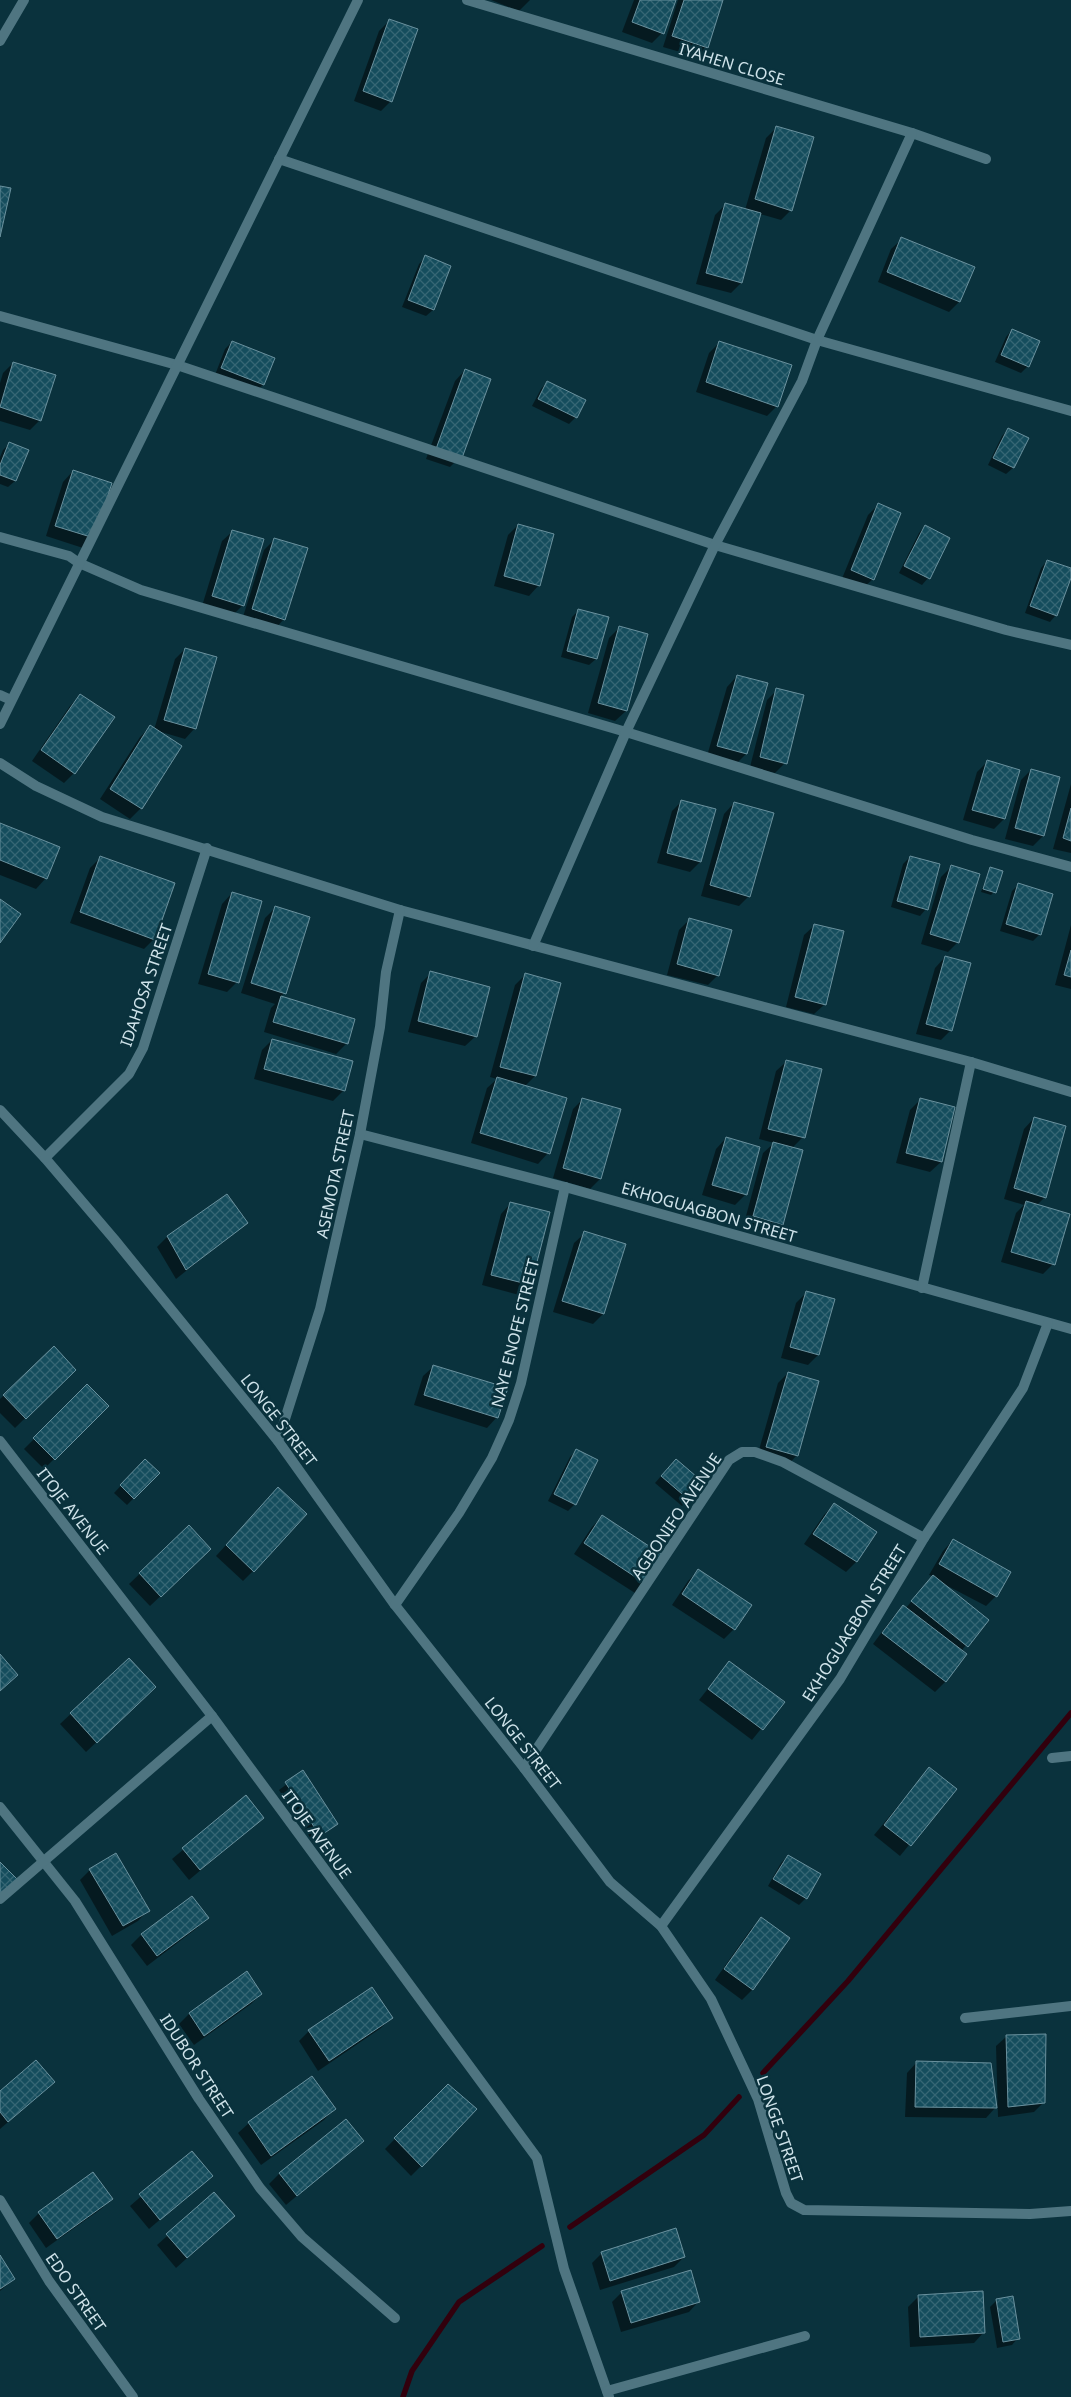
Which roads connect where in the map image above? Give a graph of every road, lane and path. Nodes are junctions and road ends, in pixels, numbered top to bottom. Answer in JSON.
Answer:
{"nodes":[{"id":1,"x":24,"y":0,"type":"edge"},
{"id":2,"x":358,"y":0,"type":"edge"},
{"id":3,"x":467,"y":0,"type":"edge"},
{"id":4,"x":0,"y":41,"type":"edge"},
{"id":5,"x":912,"y":133,"type":"junction"},
{"id":6,"x":279,"y":159,"type":"junction"},
{"id":7,"x":986,"y":159,"type":"dead end"},
{"id":8,"x":0,"y":316,"type":"edge"},
{"id":9,"x":817,"y":340,"type":"junction"},
{"id":10,"x":177,"y":365,"type":"junction"},
{"id":11,"x":1071,"y":411,"type":"edge"},
{"id":12,"x":0,"y":537,"type":"edge"},
{"id":13,"x":715,"y":545,"type":"junction"},
{"id":14,"x":79,"y":564,"type":"junction"},
{"id":15,"x":1071,"y":645,"type":"edge"},
{"id":16,"x":0,"y":695,"type":"edge"},
{"id":17,"x":11,"y":700,"type":"junction"},
{"id":18,"x":0,"y":724,"type":"edge"},
{"id":19,"x":626,"y":732,"type":"junction"},
{"id":20,"x":0,"y":763,"type":"edge"},
{"id":21,"x":207,"y":848,"type":"junction"},
{"id":22,"x":1071,"y":867,"type":"edge"},
{"id":23,"x":400,"y":910,"type":"junction"},
{"id":24,"x":533,"y":946,"type":"junction"},
{"id":25,"x":971,"y":1062,"type":"junction"},
{"id":26,"x":1071,"y":1092,"type":"edge"},
{"id":27,"x":0,"y":1110,"type":"edge"},
{"id":28,"x":360,"y":1134,"type":"junction"},
{"id":29,"x":45,"y":1158,"type":"junction"},
{"id":30,"x":565,"y":1187,"type":"junction"},
{"id":31,"x":922,"y":1288,"type":"junction"},
{"id":32,"x":1048,"y":1323,"type":"junction"},
{"id":33,"x":1071,"y":1329,"type":"edge"},
{"id":34,"x":0,"y":1441,"type":"edge"},
{"id":35,"x":278,"y":1441,"type":"junction"},
{"id":36,"x":924,"y":1538,"type":"junction"},
{"id":37,"x":395,"y":1605,"type":"junction"},
{"id":38,"x":212,"y":1716,"type":"junction"},
{"id":39,"x":1071,"y":1756,"type":"edge"},
{"id":40,"x":1052,"y":1758,"type":"dead end"},
{"id":41,"x":524,"y":1768,"type":"junction"},
{"id":42,"x":0,"y":1808,"type":"edge"},
{"id":43,"x":43,"y":1860,"type":"junction"},
{"id":44,"x":0,"y":1899,"type":"edge"},
{"id":45,"x":661,"y":1926,"type":"junction"},
{"id":46,"x":1071,"y":2006,"type":"edge"},
{"id":47,"x":965,"y":2018,"type":"dead end"},
{"id":48,"x":0,"y":2200,"type":"edge"},
{"id":49,"x":1071,"y":2211,"type":"edge"},
{"id":50,"x":394,"y":2318,"type":"dead end"},
{"id":51,"x":805,"y":2336,"type":"dead end"},
{"id":52,"x":608,"y":2394,"type":"edge"},
{"id":53,"x":134,"y":2397,"type":"edge"}],
"edges":[{"from":1,"to":4,"type":"street"},
{"from":2,"to":6,"type":"street"},
{"from":3,"to":5,"type":"street","name":"IYAHEN CLOSE"},
{"from":5,"to":7,"type":"street","name":"IYAHEN CLOSE"},
{"from":5,"to":9,"type":"street"},
{"from":6,"to":9,"type":"street"},
{"from":6,"to":10,"type":"street"},
{"from":8,"to":10,"type":"street"},
{"from":9,"to":11,"type":"street"},
{"from":9,"to":13,"type":"street"},
{"from":10,"to":13,"type":"street"},
{"from":10,"to":14,"type":"street"},
{"from":12,"to":14,"type":"street"},
{"from":13,"to":15,"type":"street"},
{"from":13,"to":19,"type":"street"},
{"from":14,"to":17,"type":"street"},
{"from":14,"to":19,"type":"street"},
{"from":16,"to":17,"type":"street"},
{"from":17,"to":18,"type":"street"},
{"from":19,"to":22,"type":"street"},
{"from":19,"to":24,"type":"street"},
{"from":20,"to":21,"type":"street"},
{"from":21,"to":23,"type":"street"},
{"from":21,"to":29,"type":"street","name":"IDAHOSA STREET"},
{"from":23,"to":24,"type":"street"},
{"from":23,"to":28,"type":"street","name":"ASEMOTA STREET"},
{"from":24,"to":25,"type":"street"},
{"from":25,"to":26,"type":"street"},
{"from":25,"to":31,"type":"street"},
{"from":27,"to":29,"type":"street","name":"LONGE STREET"},
{"from":28,"to":30,"type":"street","name":"EKHOGUAGBON STREET"},
{"from":28,"to":35,"type":"street","name":"ASEMOTA STREET"},
{"from":29,"to":35,"type":"street","name":"LONGE STREET"},
{"from":30,"to":31,"type":"street","name":"EKHOGUAGBON STREET"},
{"from":30,"to":37,"type":"street","name":"NAYE ENOFE STREET"},
{"from":31,"to":32,"type":"street","name":"EKHOGUAGBON STREET"},
{"from":32,"to":33,"type":"street","name":"EKHOGUAGBON STREET"},
{"from":32,"to":36,"type":"street","name":"EKHOGUAGBON STREET"},
{"from":34,"to":38,"type":"street","name":"ITOJE AVENUE"},
{"from":35,"to":37,"type":"street","name":"LONGE STREET"},
{"from":36,"to":41,"type":"street","name":"AGBONIFO AVENUE"},
{"from":36,"to":45,"type":"street","name":"EKHOGUAGBON STREET"},
{"from":37,"to":41,"type":"street","name":"LONGE STREET"},
{"from":38,"to":43,"type":"street"},
{"from":38,"to":52,"type":"street","name":"ITOJE AVENUE"},
{"from":39,"to":40,"type":"street"},
{"from":41,"to":45,"type":"street","name":"LONGE STREET"},
{"from":42,"to":43,"type":"street","name":"IDUBOR STREET"},
{"from":43,"to":44,"type":"street"},
{"from":43,"to":50,"type":"street","name":"IDUBOR STREET"},
{"from":45,"to":49,"type":"street","name":"LONGE STREET"},
{"from":46,"to":47,"type":"street"},
{"from":48,"to":53,"type":"street","name":"EDO STREET"},
{"from":51,"to":52,"type":"street"}]}
